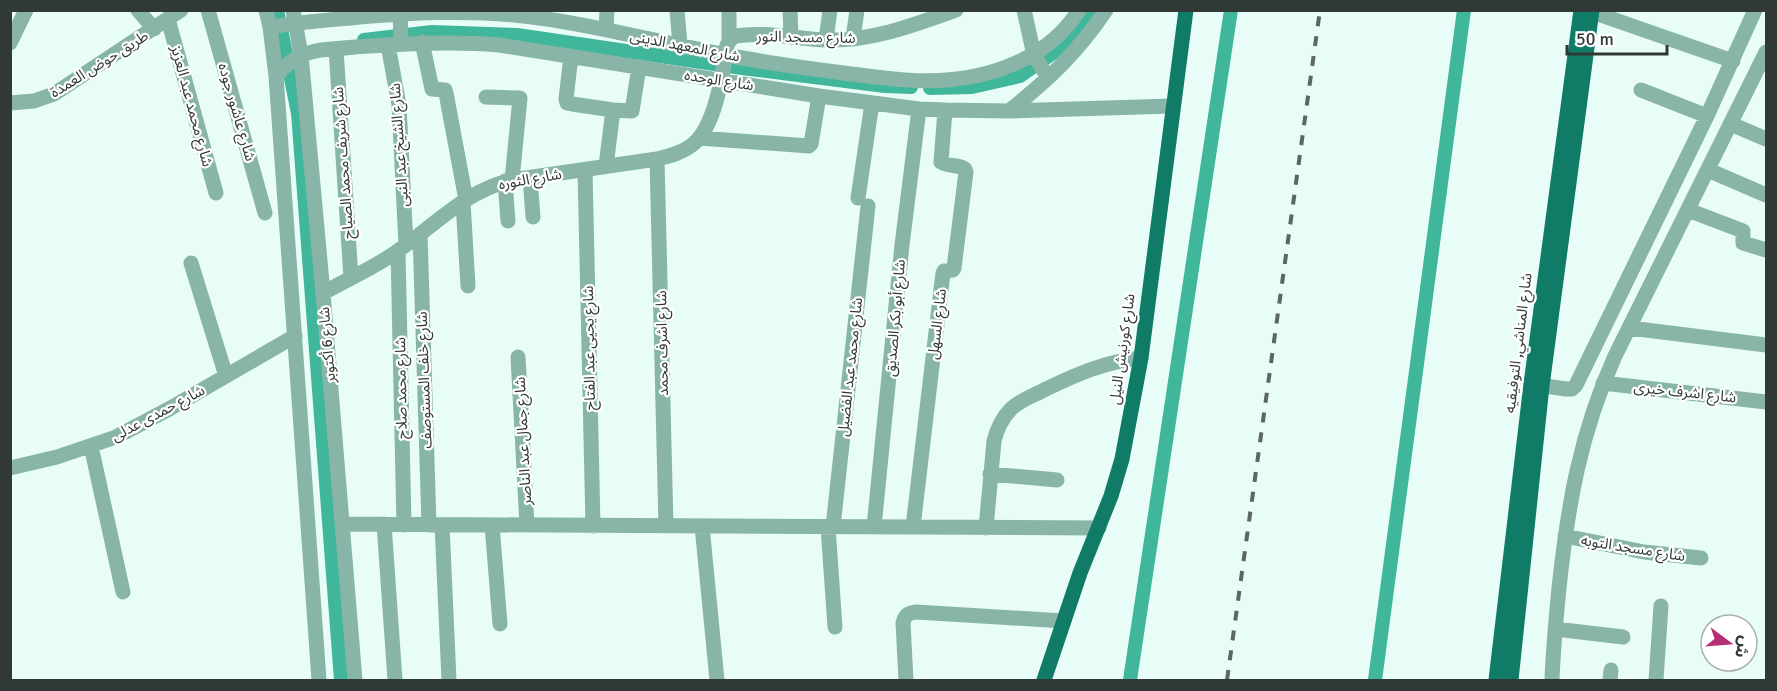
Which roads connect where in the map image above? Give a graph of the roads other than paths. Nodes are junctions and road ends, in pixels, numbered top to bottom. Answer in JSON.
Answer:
{"nodes":[{"id":1,"x":26,"y":10,"type":"edge"},
{"id":2,"x":138,"y":10,"type":"edge"},
{"id":3,"x":182,"y":10,"type":"edge"},
{"id":4,"x":208,"y":10,"type":"edge"},
{"id":5,"x":266,"y":10,"type":"edge"},
{"id":6,"x":607,"y":10,"type":"edge"},
{"id":7,"x":677,"y":10,"type":"edge"},
{"id":8,"x":729,"y":10,"type":"edge"},
{"id":9,"x":790,"y":10,"type":"edge"},
{"id":10,"x":830,"y":10,"type":"edge"},
{"id":11,"x":857,"y":10,"type":"edge"},
{"id":12,"x":956,"y":10,"type":"edge"},
{"id":13,"x":1024,"y":10,"type":"edge"},
{"id":14,"x":1078,"y":10,"type":"edge"},
{"id":15,"x":1106,"y":10,"type":"edge"},
{"id":16,"x":1186,"y":10,"type":"edge"},
{"id":17,"x":1755,"y":10,"type":"edge"},
{"id":18,"x":1589,"y":11,"type":"edge"},
{"id":19,"x":400,"y":12,"type":"edge"},
{"id":20,"x":925,"y":15,"type":"edge"},
{"id":21,"x":294,"y":17,"type":"edge"},
{"id":22,"x":168,"y":19,"type":"junction"},
{"id":23,"x":270,"y":27,"type":"junction"},
{"id":24,"x":154,"y":29,"type":"junction"},
{"id":25,"x":606,"y":30,"type":"junction"},
{"id":26,"x":791,"y":36,"type":"junction"},
{"id":27,"x":853,"y":39,"type":"junction"},
{"id":28,"x":826,"y":40,"type":"junction"},
{"id":29,"x":422,"y":42,"type":"junction"},
{"id":30,"x":10,"y":43,"type":"edge"},
{"id":31,"x":395,"y":44,"type":"junction"},
{"id":32,"x":680,"y":45,"type":"junction"},
{"id":33,"x":727,"y":47,"type":"junction"},
{"id":34,"x":336,"y":49,"type":"junction"},
{"id":35,"x":1767,"y":52,"type":"edge"},
{"id":36,"x":301,"y":55,"type":"junction"},
{"id":37,"x":1034,"y":55,"type":"junction"},
{"id":38,"x":571,"y":56,"type":"junction"},
{"id":39,"x":1733,"y":61,"type":"junction"},
{"id":40,"x":639,"y":67,"type":"junction"},
{"id":41,"x":276,"y":76,"type":"junction"},
{"id":42,"x":1048,"y":78,"type":"junction"},
{"id":43,"x":1761,"y":78,"type":"edge"},
{"id":44,"x":722,"y":80,"type":"junction"},
{"id":45,"x":1641,"y":90,"type":"dead end"},
{"id":46,"x":819,"y":96,"type":"junction"},
{"id":47,"x":486,"y":97,"type":"dead end"},
{"id":48,"x":10,"y":103,"type":"edge"},
{"id":49,"x":872,"y":103,"type":"junction"},
{"id":50,"x":1172,"y":106,"type":"junction"},
{"id":51,"x":919,"y":108,"type":"junction"},
{"id":52,"x":614,"y":110,"type":"junction"},
{"id":53,"x":945,"y":110,"type":"junction"},
{"id":54,"x":1009,"y":111,"type":"junction"},
{"id":55,"x":1707,"y":116,"type":"junction"},
{"id":56,"x":1731,"y":124,"type":"junction"},
{"id":57,"x":699,"y":138,"type":"junction"},
{"id":58,"x":1767,"y":139,"type":"edge"},
{"id":59,"x":657,"y":159,"type":"junction"},
{"id":60,"x":606,"y":166,"type":"junction"},
{"id":61,"x":585,"y":170,"type":"junction"},
{"id":62,"x":1708,"y":170,"type":"junction"},
{"id":63,"x":530,"y":178,"type":"junction"},
{"id":64,"x":508,"y":181,"type":"junction"},
{"id":65,"x":216,"y":193,"type":"dead end"},
{"id":66,"x":1767,"y":195,"type":"edge"},
{"id":67,"x":464,"y":201,"type":"junction"},
{"id":68,"x":1688,"y":210,"type":"junction"},
{"id":69,"x":265,"y":213,"type":"dead end"},
{"id":70,"x":533,"y":217,"type":"dead end"},
{"id":71,"x":508,"y":221,"type":"dead end"},
{"id":72,"x":420,"y":234,"type":"junction"},
{"id":73,"x":402,"y":248,"type":"junction"},
{"id":74,"x":1767,"y":250,"type":"edge"},
{"id":75,"x":190,"y":263,"type":"dead end"},
{"id":76,"x":351,"y":278,"type":"junction"},
{"id":77,"x":468,"y":286,"type":"dead end"},
{"id":78,"x":323,"y":293,"type":"junction"},
{"id":79,"x":1630,"y":328,"type":"junction"},
{"id":80,"x":295,"y":336,"type":"junction"},
{"id":81,"x":1767,"y":345,"type":"edge"},
{"id":82,"x":518,"y":357,"type":"dead end"},
{"id":83,"x":1141,"y":358,"type":"junction"},
{"id":84,"x":226,"y":376,"type":"junction"},
{"id":85,"x":1603,"y":383,"type":"junction"},
{"id":86,"x":1536,"y":385,"type":"junction"},
{"id":87,"x":1767,"y":402,"type":"edge"},
{"id":88,"x":91,"y":446,"type":"junction"},
{"id":89,"x":10,"y":468,"type":"edge"},
{"id":90,"x":990,"y":474,"type":"junction"},
{"id":91,"x":1057,"y":480,"type":"dead end"},
{"id":92,"x":343,"y":524,"type":"junction"},
{"id":93,"x":384,"y":524,"type":"junction"},
{"id":94,"x":404,"y":525,"type":"junction"},
{"id":95,"x":435,"y":525,"type":"junction"},
{"id":96,"x":492,"y":525,"type":"junction"},
{"id":97,"x":527,"y":525,"type":"junction"},
{"id":98,"x":593,"y":526,"type":"junction"},
{"id":99,"x":666,"y":526,"type":"junction"},
{"id":100,"x":702,"y":526,"type":"junction"},
{"id":101,"x":830,"y":527,"type":"junction"},
{"id":102,"x":874,"y":527,"type":"junction"},
{"id":103,"x":913,"y":527,"type":"junction"},
{"id":104,"x":986,"y":528,"type":"junction"},
{"id":105,"x":1099,"y":528,"type":"junction"},
{"id":106,"x":1565,"y":536,"type":"junction"},
{"id":107,"x":1701,"y":558,"type":"dead end"},
{"id":108,"x":123,"y":592,"type":"dead end"},
{"id":109,"x":1662,"y":606,"type":"dead end"},
{"id":110,"x":1064,"y":621,"type":"junction"},
{"id":111,"x":500,"y":624,"type":"dead end"},
{"id":112,"x":835,"y":627,"type":"dead end"},
{"id":113,"x":1555,"y":629,"type":"junction"},
{"id":114,"x":1623,"y":637,"type":"dead end"},
{"id":115,"x":320,"y":681,"type":"edge"},
{"id":116,"x":355,"y":681,"type":"edge"},
{"id":117,"x":395,"y":681,"type":"edge"},
{"id":118,"x":449,"y":681,"type":"edge"},
{"id":119,"x":717,"y":681,"type":"edge"},
{"id":120,"x":906,"y":681,"type":"edge"},
{"id":121,"x":1044,"y":681,"type":"edge"},
{"id":122,"x":1496,"y":681,"type":"edge"},
{"id":123,"x":1511,"y":681,"type":"edge"},
{"id":124,"x":1552,"y":681,"type":"edge"},
{"id":125,"x":1656,"y":681,"type":"edge"}],
"edges":[{"from":1,"to":30,"type":"street"},
{"from":2,"to":24,"type":"street"},
{"from":3,"to":22,"type":"street","name":"طريق حوض العمدة"},
{"from":4,"to":69,"type":"street","name":"شارع عاشور جوده"},
{"from":5,"to":23,"type":"street","name":"شارع 6 أكتوبر"},
{"from":6,"to":25,"type":"street"},
{"from":7,"to":32,"type":"street"},
{"from":8,"to":33,"type":"street"},
{"from":9,"to":26,"type":"street"},
{"from":10,"to":28,"type":"street"},
{"from":11,"to":27,"type":"street"},
{"from":12,"to":20,"type":"street","name":"شارع مسجد النور"},
{"from":13,"to":37,"type":"street"},
{"from":14,"to":37,"type":"street","name":"شارع المعهد الدينى"},
{"from":15,"to":42,"type":"street"},
{"from":16,"to":50,"type":"main road","name":"شارع كورنيش النيل"},
{"from":17,"to":39,"type":"street"},
{"from":18,"to":39,"type":"street"},
{"from":18,"to":86,"type":"main road","name":"شارع المناشي, التوفيقيه"},
{"from":19,"to":21,"type":"street","name":"شارع المعهد الدينى"},
{"from":19,"to":25,"type":"street","name":"شارع المعهد الدينى"},
{"from":19,"to":31,"type":"street","name":"شارع الشيخ عبد النبى"},
{"from":20,"to":27,"type":"street","name":"شارع مسجد النور"},
{"from":21,"to":23,"type":"street","name":"شارع المعهد الدينى"},
{"from":21,"to":36,"type":"street","name":"شارع 6 أكتوبر"},
{"from":22,"to":24,"type":"street","name":"طريق حوض العمدة"},
{"from":22,"to":65,"type":"street","name":"شارع محمد عبد العزيز"},
{"from":23,"to":41,"type":"street","name":"شارع 6 أكتوبر"},
{"from":24,"to":48,"type":"street","name":"طريق حوض العمدة"},
{"from":25,"to":32,"type":"street","name":"شارع المعهد الدينى"},
{"from":26,"to":28,"type":"street","name":"شارع مسجد النور"},
{"from":26,"to":33,"type":"street","name":"شارع مسجد النور"},
{"from":27,"to":28,"type":"street","name":"شارع مسجد النور"},
{"from":29,"to":31,"type":"street","name":"شارع الوحده"},
{"from":29,"to":38,"type":"street","name":"شارع الوحده"},
{"from":29,"to":67,"type":"street"},
{"from":31,"to":34,"type":"street","name":"شارع الوحده"},
{"from":31,"to":73,"type":"street","name":"شارع الشيخ عبد النبى"},
{"from":32,"to":33,"type":"street","name":"شارع المعهد الدينى"},
{"from":33,"to":37,"type":"street","name":"شارع المعهد الدينى"},
{"from":33,"to":44,"type":"street"},
{"from":34,"to":36,"type":"street","name":"شارع الوحده"},
{"from":34,"to":76,"type":"street","name":"شارع شريف محمد الصياح"},
{"from":35,"to":43,"type":"street"},
{"from":36,"to":41,"type":"street","name":"شارع الوحده"},
{"from":36,"to":78,"type":"street","name":"شارع 6 أكتوبر"},
{"from":37,"to":42,"type":"street"},
{"from":38,"to":40,"type":"street","name":"شارع الوحده"},
{"from":38,"to":52,"type":"street"},
{"from":39,"to":55,"type":"street"},
{"from":40,"to":44,"type":"street","name":"شارع الوحده"},
{"from":40,"to":52,"type":"street"},
{"from":41,"to":80,"type":"street","name":"شارع 6 أكتوبر"},
{"from":42,"to":54,"type":"street"},
{"from":43,"to":56,"type":"street"},
{"from":44,"to":46,"type":"street","name":"شارع الوحده"},
{"from":44,"to":57,"type":"street"},
{"from":45,"to":55,"type":"street"},
{"from":46,"to":49,"type":"street","name":"شارع الوحده"},
{"from":46,"to":57,"type":"street"},
{"from":47,"to":64,"type":"street"},
{"from":49,"to":51,"type":"street","name":"شارع الوحده"},
{"from":49,"to":101,"type":"street","name":"شارع محمد عبد الفضيل"},
{"from":50,"to":54,"type":"street","name":"شارع الوحده"},
{"from":50,"to":83,"type":"main road","name":"شارع كورنيش النيل"},
{"from":51,"to":53,"type":"street","name":"شارع الوحده"},
{"from":51,"to":102,"type":"street","name":"شارع أبو بكر الصديق"},
{"from":52,"to":60,"type":"street"},
{"from":53,"to":54,"type":"street","name":"شارع الوحده"},
{"from":53,"to":103,"type":"street","name":"شارع السهل"},
{"from":55,"to":86,"type":"street"},
{"from":56,"to":58,"type":"street"},
{"from":56,"to":62,"type":"street"},
{"from":57,"to":59,"type":"street","name":"شارع الثوره"},
{"from":59,"to":60,"type":"street","name":"شارع الثوره"},
{"from":59,"to":99,"type":"street","name":"شارع اشرف محمد"},
{"from":60,"to":61,"type":"street","name":"شارع الثوره"},
{"from":61,"to":63,"type":"street","name":"شارع الثوره"},
{"from":61,"to":98,"type":"street","name":"شارع يحيى عبد الفتاح"},
{"from":62,"to":66,"type":"street"},
{"from":62,"to":68,"type":"street"},
{"from":63,"to":64,"type":"street","name":"شارع الثوره"},
{"from":63,"to":70,"type":"street"},
{"from":64,"to":67,"type":"street","name":"شارع الثوره"},
{"from":64,"to":71,"type":"street"},
{"from":67,"to":72,"type":"street","name":"شارع الثوره"},
{"from":67,"to":77,"type":"street"},
{"from":68,"to":74,"type":"street"},
{"from":68,"to":79,"type":"street"},
{"from":72,"to":73,"type":"street","name":"شارع الثوره"},
{"from":72,"to":95,"type":"street","name":"شارع خلف المستوصف"},
{"from":73,"to":76,"type":"street","name":"شارع الثوره"},
{"from":73,"to":94,"type":"street","name":"شارع محمد صلاح"},
{"from":75,"to":84,"type":"street"},
{"from":76,"to":78,"type":"street","name":"شارع الثوره"},
{"from":78,"to":92,"type":"street","name":"شارع 6 أكتوبر"},
{"from":79,"to":81,"type":"street"},
{"from":79,"to":85,"type":"street"},
{"from":80,"to":84,"type":"street","name":"شارع حمدى عدلى"},
{"from":80,"to":115,"type":"street","name":"شارع 6 أكتوبر"},
{"from":82,"to":97,"type":"street","name":"شارع جمال عبد الناصر"},
{"from":83,"to":90,"type":"street"},
{"from":83,"to":105,"type":"main road","name":"شارع كورنيش النيل"},
{"from":84,"to":88,"type":"street","name":"شارع حمدى عدلى"},
{"from":85,"to":87,"type":"street","name":"شارع اشرف خيرى"},
{"from":85,"to":106,"type":"street"},
{"from":86,"to":122,"type":"main road","name":"شارع المناشي, التوفيقيه"},
{"from":86,"to":123,"type":"main road","name":"شارع المناشي, التوفيقيه"},
{"from":88,"to":89,"type":"street","name":"شارع حمدى عدلى"},
{"from":88,"to":108,"type":"street"},
{"from":90,"to":91,"type":"street"},
{"from":90,"to":104,"type":"street"},
{"from":92,"to":93,"type":"street"},
{"from":92,"to":116,"type":"street","name":"شارع 6 أكتوبر"},
{"from":93,"to":94,"type":"street"},
{"from":93,"to":117,"type":"street"},
{"from":94,"to":95,"type":"street"},
{"from":95,"to":96,"type":"street"},
{"from":95,"to":118,"type":"street","name":"شارع خلف المستوصف"},
{"from":96,"to":97,"type":"street"},
{"from":96,"to":111,"type":"street"},
{"from":97,"to":98,"type":"street"},
{"from":98,"to":99,"type":"street"},
{"from":99,"to":100,"type":"street"},
{"from":100,"to":101,"type":"street"},
{"from":100,"to":119,"type":"street"},
{"from":101,"to":102,"type":"street"},
{"from":101,"to":112,"type":"street","name":"شارع محمد عبد الفضيل"},
{"from":102,"to":103,"type":"street"},
{"from":103,"to":104,"type":"street"},
{"from":104,"to":105,"type":"street"},
{"from":105,"to":110,"type":"main road","name":"شارع كورنيش النيل"},
{"from":106,"to":107,"type":"street","name":"شارع مسجد التوبه"},
{"from":106,"to":113,"type":"street"},
{"from":109,"to":125,"type":"street"},
{"from":110,"to":120,"type":"street"},
{"from":110,"to":121,"type":"main road","name":"شارع كورنيش النيل"},
{"from":113,"to":114,"type":"street"},
{"from":113,"to":124,"type":"street"}]}
